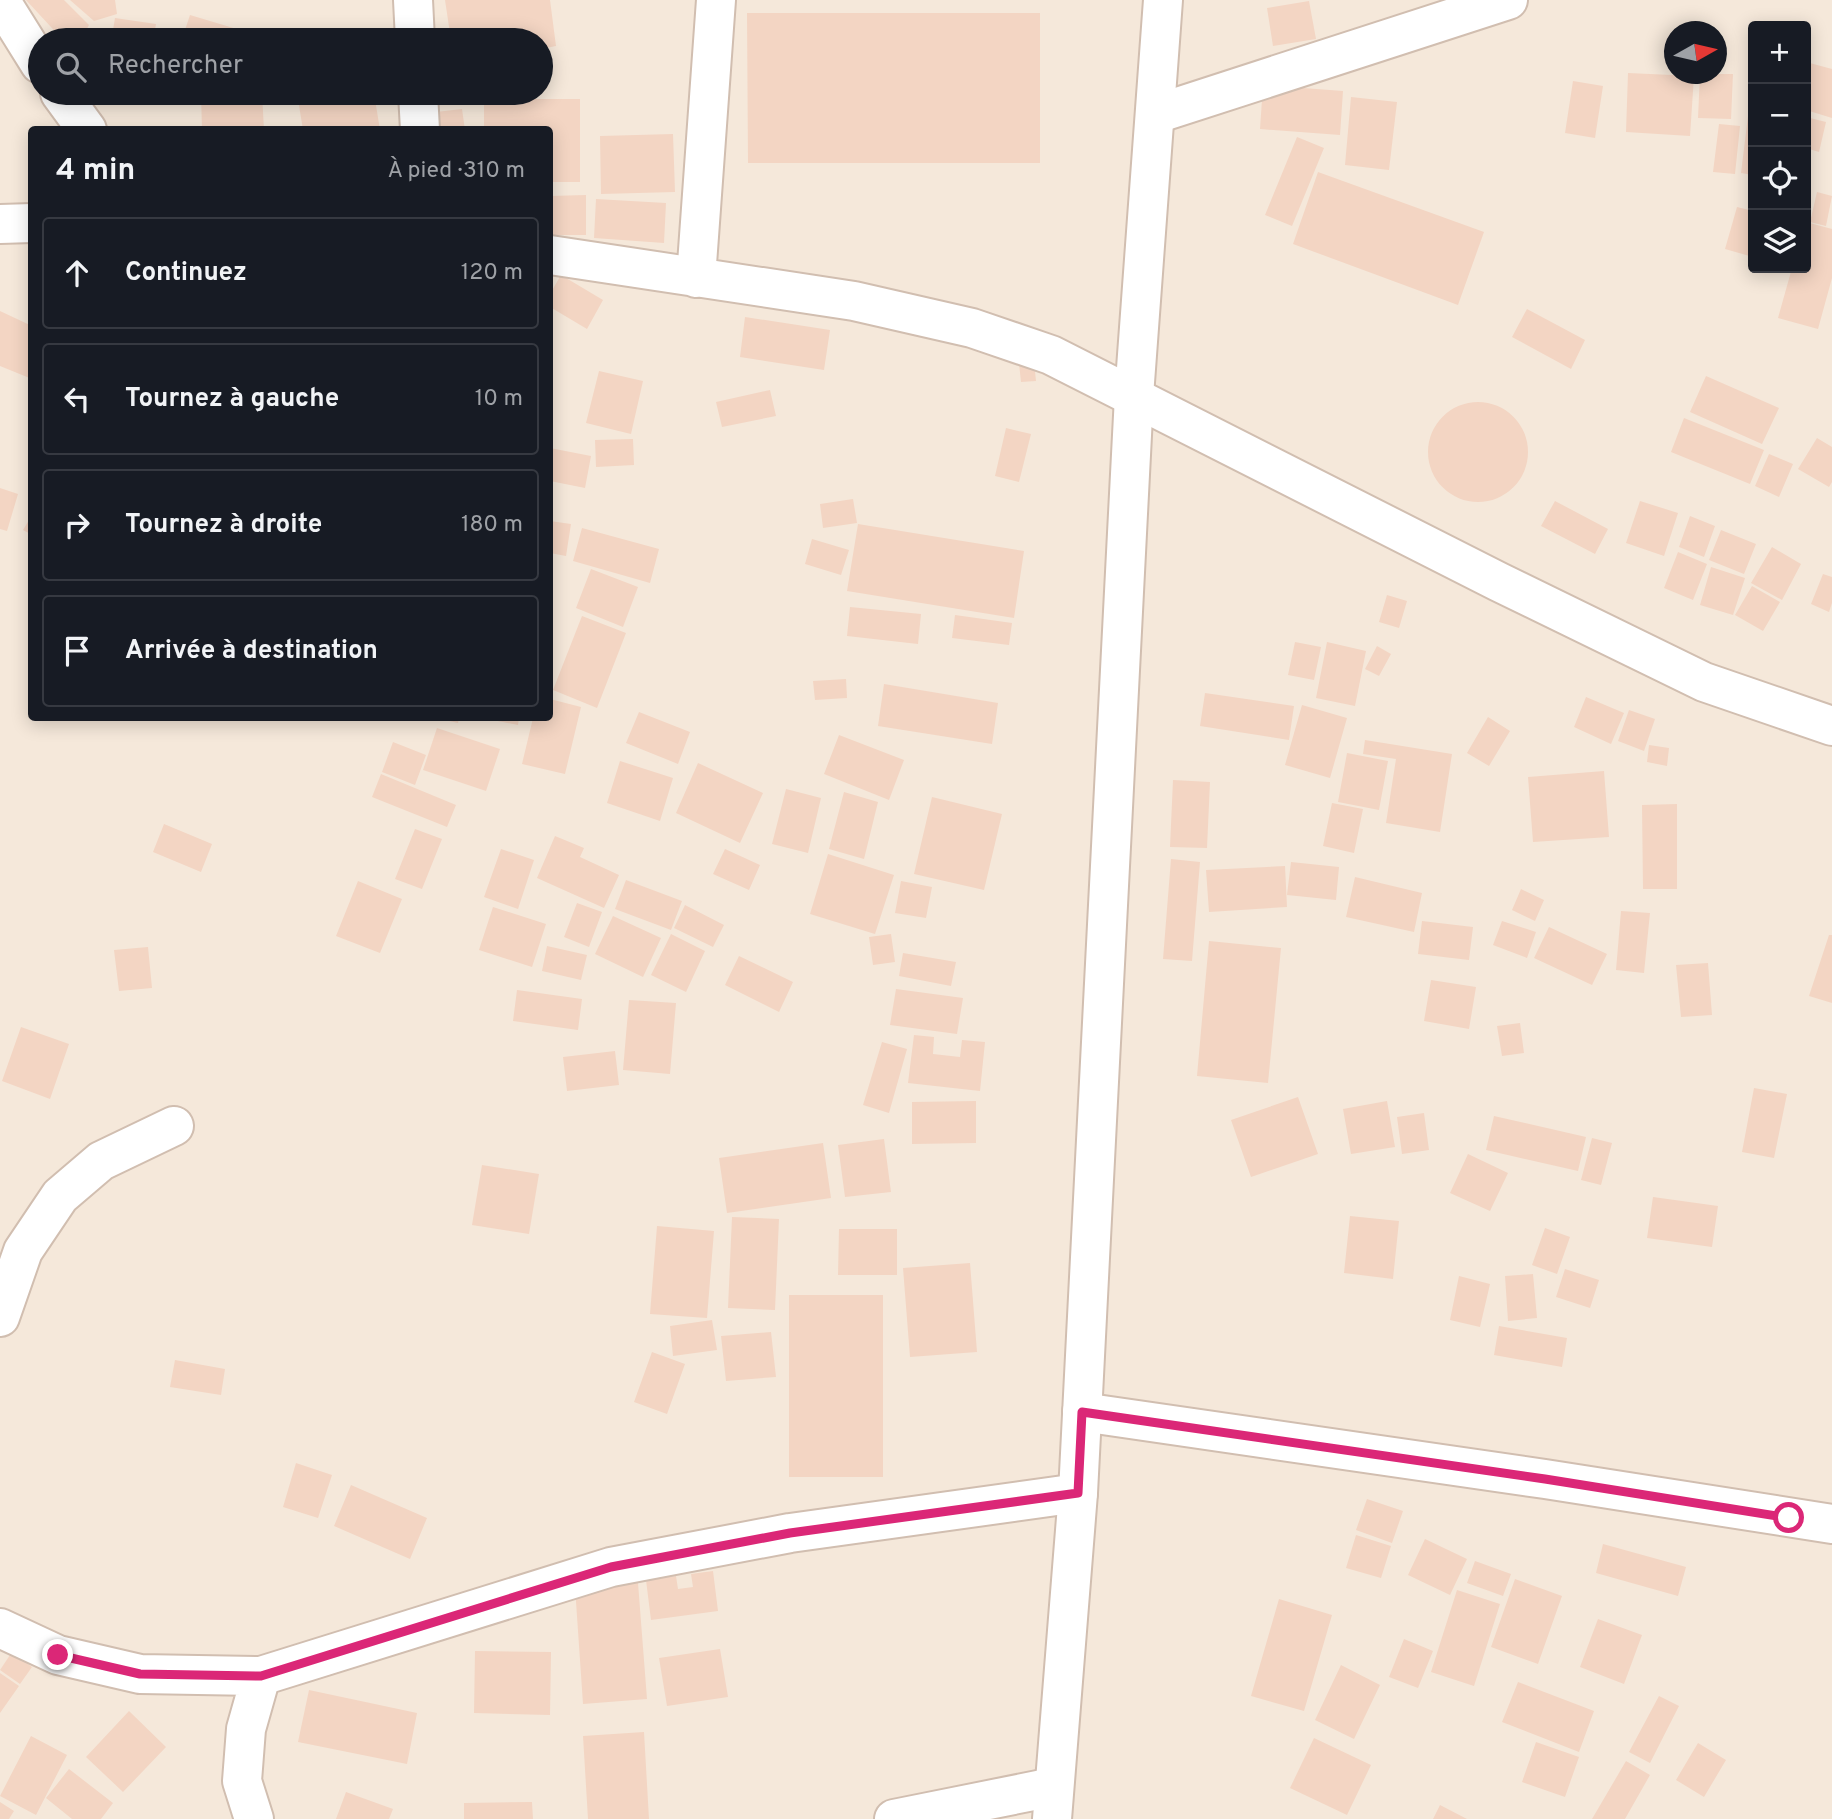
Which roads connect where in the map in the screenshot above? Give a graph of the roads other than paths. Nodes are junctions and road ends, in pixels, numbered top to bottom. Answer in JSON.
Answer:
{"nodes":[{"id":1,"x":1,"y":0,"type":"edge"},
{"id":2,"x":413,"y":0,"type":"edge"},
{"id":3,"x":716,"y":0,"type":"edge"},
{"id":4,"x":1163,"y":0,"type":"edge"},
{"id":5,"x":1508,"y":0,"type":"edge"},
{"id":6,"x":414,"y":28,"type":"edge"},
{"id":7,"x":28,"y":44,"type":"edge"},
{"id":8,"x":69,"y":105,"type":"edge"},
{"id":9,"x":419,"y":105,"type":"edge"},
{"id":10,"x":1156,"y":114,"type":"junction"},
{"id":11,"x":84,"y":126,"type":"edge"},
{"id":12,"x":420,"y":126,"type":"edge"},
{"id":13,"x":28,"y":223,"type":"edge"},
{"id":14,"x":0,"y":224,"type":"edge"},
{"id":15,"x":553,"y":255,"type":"edge"},
{"id":16,"x":696,"y":278,"type":"junction"},
{"id":17,"x":1134,"y":396,"type":"junction"},
{"id":18,"x":1832,"y":726,"type":"edge"},
{"id":19,"x":174,"y":1126,"type":"dead end"},
{"id":20,"x":0,"y":1317,"type":"edge"},
{"id":21,"x":1082,"y":1412,"type":"junction"},
{"id":22,"x":1078,"y":1493,"type":"junction"},
{"id":23,"x":1831,"y":1522,"type":"edge"},
{"id":24,"x":0,"y":1628,"type":"edge"},
{"id":25,"x":261,"y":1676,"type":"junction"},
{"id":26,"x":1053,"y":1803,"type":"edge"},
{"id":27,"x":254,"y":1819,"type":"edge"},
{"id":28,"x":894,"y":1819,"type":"edge"}],
"edges":[{"from":1,"to":7,"type":"street"},
{"from":2,"to":6,"type":"street"},
{"from":3,"to":16,"type":"street"},
{"from":4,"to":10,"type":"street"},
{"from":5,"to":10,"type":"street"},
{"from":8,"to":11,"type":"street"},
{"from":9,"to":12,"type":"street"},
{"from":10,"to":17,"type":"street"},
{"from":13,"to":14,"type":"street"},
{"from":15,"to":16,"type":"street"},
{"from":16,"to":17,"type":"street"},
{"from":17,"to":18,"type":"street"},
{"from":17,"to":21,"type":"street"},
{"from":19,"to":20,"type":"street"},
{"from":21,"to":22,"type":"street"},
{"from":21,"to":23,"type":"street"},
{"from":22,"to":25,"type":"street"},
{"from":22,"to":26,"type":"street"},
{"from":24,"to":25,"type":"street"},
{"from":25,"to":27,"type":"street"},
{"from":26,"to":28,"type":"street"}]}
